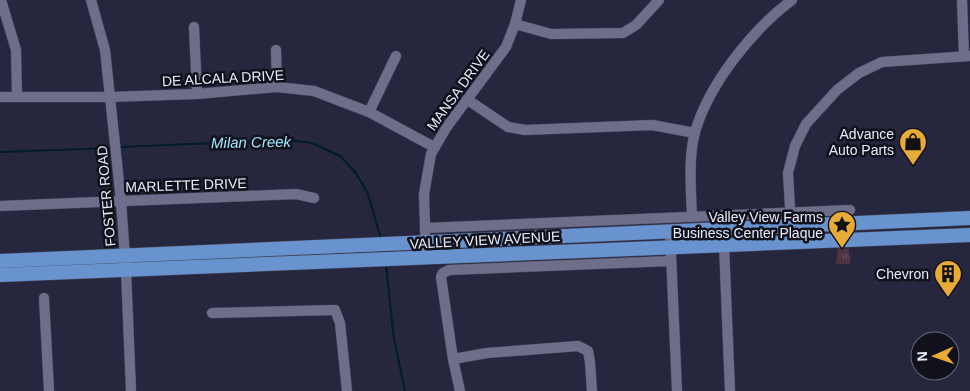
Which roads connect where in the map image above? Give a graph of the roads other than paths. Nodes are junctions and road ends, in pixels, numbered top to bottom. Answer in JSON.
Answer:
{"nodes":[{"id":1,"x":91,"y":0,"type":"edge"},
{"id":2,"x":521,"y":0,"type":"edge"},
{"id":3,"x":659,"y":0,"type":"edge"},
{"id":4,"x":792,"y":0,"type":"edge"},
{"id":5,"x":962,"y":0,"type":"edge"},
{"id":6,"x":1,"y":5,"type":"edge"},
{"id":7,"x":515,"y":24,"type":"junction"},
{"id":8,"x":194,"y":27,"type":"dead end"},
{"id":9,"x":276,"y":50,"type":"dead end"},
{"id":10,"x":396,"y":56,"type":"dead end"},
{"id":11,"x":967,"y":56,"type":"edge"},
{"id":12,"x":277,"y":87,"type":"junction"},
{"id":13,"x":197,"y":94,"type":"junction"},
{"id":14,"x":17,"y":96,"type":"junction"},
{"id":15,"x":0,"y":97,"type":"edge"},
{"id":16,"x":110,"y":97,"type":"junction"},
{"id":17,"x":468,"y":100,"type":"junction"},
{"id":18,"x":369,"y":112,"type":"junction"},
{"id":19,"x":695,"y":133,"type":"junction"},
{"id":20,"x":434,"y":147,"type":"junction"},
{"id":21,"x":314,"y":198,"type":"dead end"},
{"id":22,"x":121,"y":201,"type":"junction"},
{"id":23,"x":0,"y":206,"type":"edge"},
{"id":24,"x":850,"y":210,"type":"dead end"},
{"id":25,"x":692,"y":217,"type":"junction"},
{"id":26,"x":970,"y":218,"type":"edge"},
{"id":27,"x":790,"y":220,"type":"junction"},
{"id":28,"x":425,"y":228,"type":"junction"},
{"id":29,"x":670,"y":231,"type":"junction"},
{"id":30,"x":970,"y":235,"type":"edge"},
{"id":31,"x":426,"y":242,"type":"junction"},
{"id":32,"x":792,"y":242,"type":"junction"},
{"id":33,"x":724,"y":244,"type":"junction"},
{"id":34,"x":671,"y":254,"type":"junction"},
{"id":35,"x":426,"y":257,"type":"junction"},
{"id":36,"x":0,"y":261,"type":"edge"},
{"id":37,"x":125,"y":263,"type":"junction"},
{"id":38,"x":0,"y":275,"type":"edge"},
{"id":39,"x":44,"y":298,"type":"dead end"},
{"id":40,"x":212,"y":313,"type":"dead end"},
{"id":41,"x":452,"y":359,"type":"junction"},
{"id":42,"x":49,"y":391,"type":"edge"},
{"id":43,"x":131,"y":391,"type":"edge"},
{"id":44,"x":347,"y":391,"type":"edge"},
{"id":45,"x":460,"y":391,"type":"edge"},
{"id":46,"x":592,"y":391,"type":"edge"},
{"id":47,"x":677,"y":391,"type":"edge"},
{"id":48,"x":730,"y":391,"type":"edge"}],
"edges":[{"from":1,"to":16,"type":"street","name":"FOSTER ROAD"},
{"from":2,"to":7,"type":"street","name":"MANSA DRIVE"},
{"from":3,"to":7,"type":"street"},
{"from":4,"to":19,"type":"street"},
{"from":5,"to":11,"type":"street"},
{"from":6,"to":14,"type":"street"},
{"from":7,"to":17,"type":"street","name":"MANSA DRIVE"},
{"from":8,"to":13,"type":"street"},
{"from":9,"to":12,"type":"street"},
{"from":10,"to":18,"type":"street"},
{"from":11,"to":27,"type":"street"},
{"from":12,"to":13,"type":"street","name":"DE ALCALA DRIVE"},
{"from":12,"to":18,"type":"street","name":"DE ALCALA DRIVE"},
{"from":13,"to":16,"type":"street","name":"DE ALCALA DRIVE"},
{"from":14,"to":15,"type":"street","name":"DE ALCALA DRIVE"},
{"from":14,"to":16,"type":"street","name":"DE ALCALA DRIVE"},
{"from":16,"to":22,"type":"street","name":"FOSTER ROAD"},
{"from":17,"to":19,"type":"street"},
{"from":17,"to":20,"type":"street","name":"MANSA DRIVE"},
{"from":18,"to":20,"type":"street","name":"DE ALCALA DRIVE"},
{"from":19,"to":25,"type":"street"},
{"from":20,"to":28,"type":"street","name":"MANSA DRIVE"},
{"from":21,"to":22,"type":"street","name":"MARLETTE DRIVE"},
{"from":22,"to":23,"type":"street","name":"MARLETTE DRIVE"},
{"from":22,"to":37,"type":"street","name":"FOSTER ROAD"},
{"from":24,"to":27,"type":"street","name":"VALLEY VIEW AVENUE"},
{"from":25,"to":27,"type":"street","name":"VALLEY VIEW AVENUE"},
{"from":25,"to":28,"type":"street","name":"VALLEY VIEW AVENUE"},
{"from":26,"to":27,"type":"main road","name":"VALLEY VIEW AVENUE"},
{"from":27,"to":29,"type":"main road","name":"VALLEY VIEW AVENUE"},
{"from":27,"to":32,"type":"street"},
{"from":28,"to":31,"type":"street","name":"MANSA DRIVE"},
{"from":29,"to":31,"type":"main road","name":"VALLEY VIEW AVENUE"},
{"from":29,"to":34,"type":"street"},
{"from":30,"to":32,"type":"main road","name":"VALLEY VIEW AVENUE"},
{"from":31,"to":35,"type":"street","name":"MANSA DRIVE"},
{"from":31,"to":37,"type":"main road","name":"VALLEY VIEW AVENUE"},
{"from":32,"to":33,"type":"main road","name":"VALLEY VIEW AVENUE"},
{"from":33,"to":34,"type":"main road","name":"VALLEY VIEW AVENUE"},
{"from":33,"to":48,"type":"street"},
{"from":34,"to":35,"type":"main road","name":"VALLEY VIEW AVENUE"},
{"from":34,"to":41,"type":"street","name":"VALLEY VIEW AVENUE"},
{"from":34,"to":47,"type":"street"},
{"from":35,"to":37,"type":"main road","name":"VALLEY VIEW AVENUE"},
{"from":36,"to":37,"type":"main road","name":"VALLEY VIEW AVENUE"},
{"from":37,"to":38,"type":"main road","name":"VALLEY VIEW AVENUE"},
{"from":37,"to":43,"type":"street","name":"FOSTER ROAD"},
{"from":39,"to":42,"type":"street"},
{"from":40,"to":44,"type":"street"},
{"from":41,"to":45,"type":"street"},
{"from":41,"to":46,"type":"street"}]}
